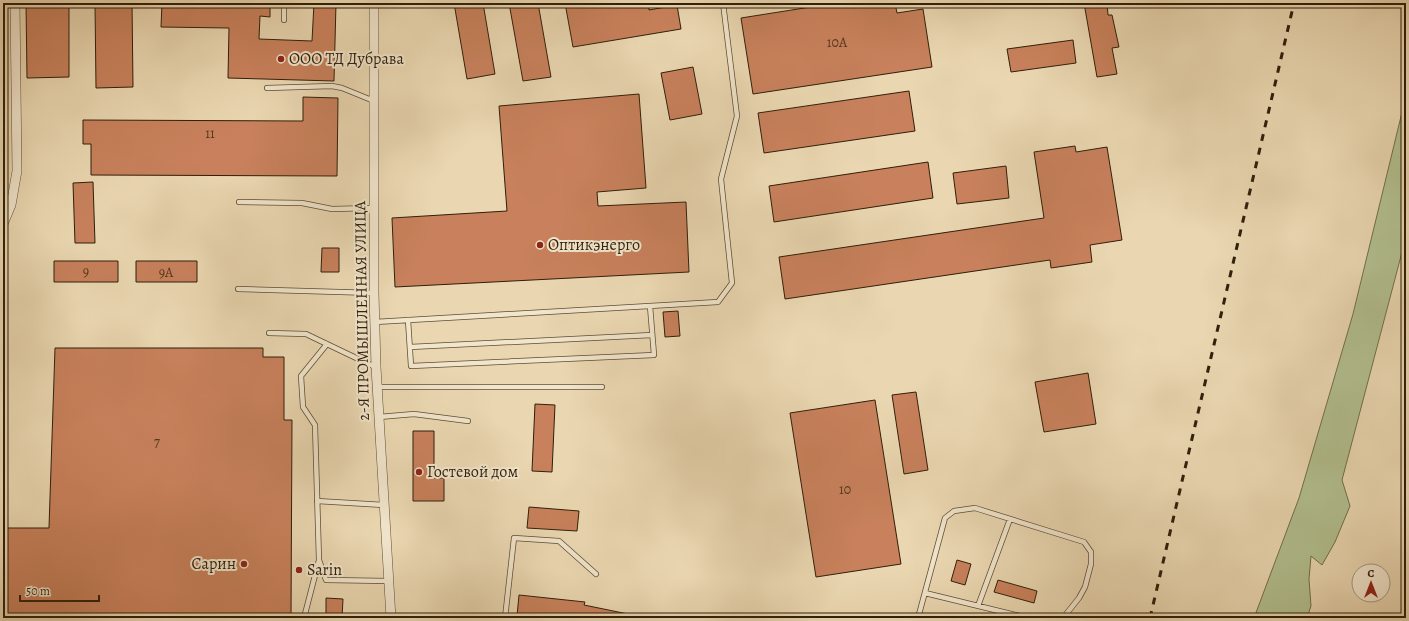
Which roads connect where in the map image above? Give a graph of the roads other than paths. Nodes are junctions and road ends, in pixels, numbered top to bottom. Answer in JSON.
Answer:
{"nodes":[{"id":1,"x":16,"y":3,"type":"edge"},
{"id":2,"x":284,"y":3,"type":"edge"},
{"id":3,"x":374,"y":3,"type":"edge"},
{"id":4,"x":723,"y":3,"type":"edge"},
{"id":5,"x":284,"y":20,"type":"dead end"},
{"id":6,"x":267,"y":88,"type":"dead end"},
{"id":7,"x":374,"y":101,"type":"junction"},
{"id":8,"x":239,"y":202,"type":"dead end"},
{"id":9,"x":374,"y":208,"type":"junction"},
{"id":10,"x":3,"y":224,"type":"edge"},
{"id":11,"x":238,"y":289,"type":"dead end"},
{"id":12,"x":374,"y":293,"type":"junction"},
{"id":13,"x":650,"y":306,"type":"junction"},
{"id":14,"x":408,"y":320,"type":"junction"},
{"id":15,"x":375,"y":322,"type":"junction"},
{"id":16,"x":269,"y":333,"type":"dead end"},
{"id":17,"x":652,"y":335,"type":"junction"},
{"id":18,"x":327,"y":344,"type":"junction"},
{"id":19,"x":410,"y":347,"type":"junction"},
{"id":20,"x":376,"y":367,"type":"junction"},
{"id":21,"x":377,"y":387,"type":"junction"},
{"id":22,"x":602,"y":387,"type":"dead end"},
{"id":23,"x":379,"y":417,"type":"junction"},
{"id":24,"x":468,"y":421,"type":"dead end"},
{"id":25,"x":317,"y":501,"type":"junction"},
{"id":26,"x":384,"y":505,"type":"junction"},
{"id":27,"x":1010,"y":519,"type":"junction"},
{"id":28,"x":319,"y":560,"type":"junction"},
{"id":29,"x":596,"y":574,"type":"dead end"},
{"id":30,"x":389,"y":581,"type":"junction"},
{"id":31,"x":925,"y":593,"type":"junction"},
{"id":32,"x":978,"y":606,"type":"junction"},
{"id":33,"x":305,"y":618,"type":"edge"},
{"id":34,"x":391,"y":618,"type":"edge"},
{"id":35,"x":505,"y":618,"type":"edge"},
{"id":36,"x":918,"y":618,"type":"edge"},
{"id":37,"x":1028,"y":618,"type":"edge"},
{"id":38,"x":1063,"y":618,"type":"edge"}],
"edges":[{"from":1,"to":10,"type":"street"},
{"from":2,"to":5,"type":"lane"},
{"from":3,"to":7,"type":"street","name":"2-Я ПРОМЫШЛЕННАЯ УЛИЦА"},
{"from":4,"to":13,"type":"lane"},
{"from":6,"to":7,"type":"lane"},
{"from":7,"to":9,"type":"street","name":"2-Я ПРОМЫШЛЕННАЯ УЛИЦА"},
{"from":8,"to":9,"type":"lane"},
{"from":9,"to":12,"type":"street","name":"2-Я ПРОМЫШЛЕННАЯ УЛИЦА"},
{"from":11,"to":12,"type":"lane"},
{"from":12,"to":15,"type":"street","name":"2-Я ПРОМЫШЛЕННАЯ УЛИЦА"},
{"from":13,"to":14,"type":"lane"},
{"from":13,"to":17,"type":"lane"},
{"from":14,"to":15,"type":"lane"},
{"from":14,"to":19,"type":"lane"},
{"from":15,"to":20,"type":"street","name":"2-Я ПРОМЫШЛЕННАЯ УЛИЦА"},
{"from":16,"to":18,"type":"lane"},
{"from":17,"to":19,"type":"lane"},
{"from":17,"to":19,"type":"lane"},
{"from":18,"to":20,"type":"lane"},
{"from":18,"to":25,"type":"lane"},
{"from":20,"to":21,"type":"street","name":"2-Я ПРОМЫШЛЕННАЯ УЛИЦА"},
{"from":21,"to":22,"type":"lane"},
{"from":21,"to":23,"type":"street","name":"2-Я ПРОМЫШЛЕННАЯ УЛИЦА"},
{"from":23,"to":24,"type":"lane"},
{"from":23,"to":26,"type":"street","name":"2-Я ПРОМЫШЛЕННАЯ УЛИЦА"},
{"from":25,"to":26,"type":"lane"},
{"from":25,"to":28,"type":"lane"},
{"from":26,"to":30,"type":"street","name":"2-Я ПРОМЫШЛЕННАЯ УЛИЦА"},
{"from":27,"to":31,"type":"lane"},
{"from":27,"to":32,"type":"lane"},
{"from":27,"to":38,"type":"lane"},
{"from":28,"to":30,"type":"lane"},
{"from":28,"to":33,"type":"lane"},
{"from":29,"to":35,"type":"lane"},
{"from":30,"to":34,"type":"street","name":"2-Я ПРОМЫШЛЕННАЯ УЛИЦА"},
{"from":31,"to":32,"type":"lane"},
{"from":31,"to":36,"type":"lane"},
{"from":32,"to":37,"type":"lane"}]}
